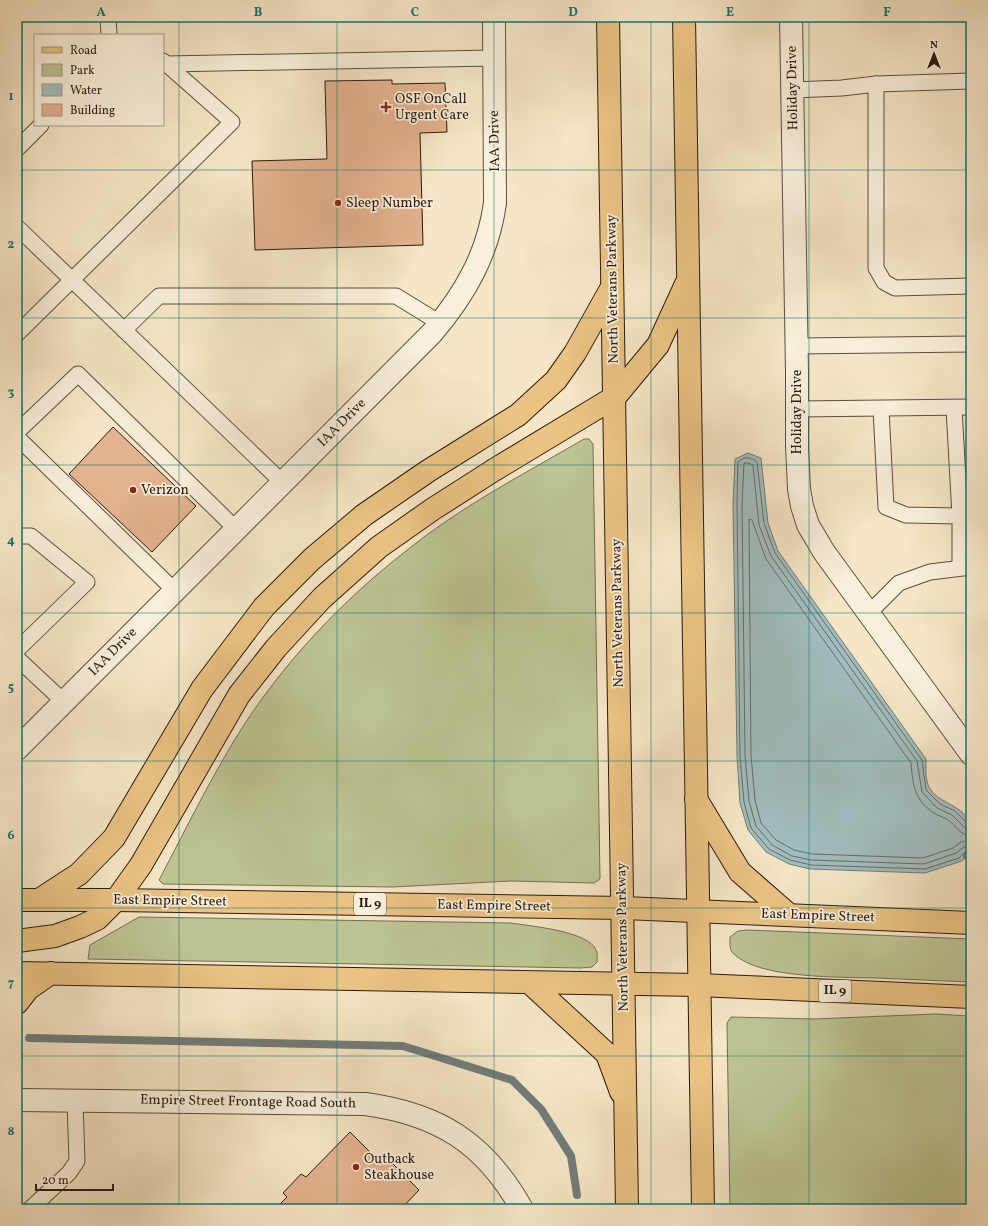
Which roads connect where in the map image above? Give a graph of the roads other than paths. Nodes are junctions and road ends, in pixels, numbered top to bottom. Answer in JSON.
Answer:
{"nodes":[{"id":1,"x":108,"y":17,"type":"edge"},
{"id":2,"x":494,"y":17,"type":"edge"},
{"id":3,"x":608,"y":17,"type":"edge"},
{"id":4,"x":684,"y":17,"type":"edge"},
{"id":5,"x":792,"y":17,"type":"edge"},
{"id":6,"x":109,"y":34,"type":"edge"},
{"id":7,"x":494,"y":58,"type":"junction"},
{"id":8,"x":165,"y":62,"type":"edge"},
{"id":9,"x":971,"y":81,"type":"edge"},
{"id":10,"x":876,"y":84,"type":"junction"},
{"id":11,"x":793,"y":90,"type":"junction"},
{"id":12,"x":40,"y":126,"type":"edge"},
{"id":13,"x":17,"y":149,"type":"edge"},
{"id":14,"x":17,"y":227,"type":"edge"},
{"id":15,"x":688,"y":278,"type":"junction"},
{"id":16,"x":73,"y":281,"type":"junction"},
{"id":17,"x":613,"y":286,"type":"junction"},
{"id":18,"x":971,"y":286,"type":"edge"},
{"id":19,"x":440,"y":323,"type":"junction"},
{"id":20,"x":124,"y":330,"type":"junction"},
{"id":21,"x":17,"y":334,"type":"edge"},
{"id":22,"x":971,"y":344,"type":"edge"},
{"id":23,"x":797,"y":346,"type":"junction"},
{"id":24,"x":615,"y":397,"type":"junction"},
{"id":25,"x":954,"y":408,"type":"junction"},
{"id":26,"x":971,"y":408,"type":"edge"},
{"id":27,"x":797,"y":409,"type":"junction"},
{"id":28,"x":881,"y":409,"type":"junction"},
{"id":29,"x":17,"y":432,"type":"edge"},
{"id":30,"x":17,"y":438,"type":"edge"},
{"id":31,"x":283,"y":483,"type":"junction"},
{"id":32,"x":960,"y":516,"type":"junction"},
{"id":33,"x":236,"y":529,"type":"junction"},
{"id":34,"x":17,"y":536,"type":"edge"},
{"id":35,"x":965,"y":567,"type":"edge"},
{"id":36,"x":175,"y":591,"type":"junction"},
{"id":37,"x":868,"y":613,"type":"junction"},
{"id":38,"x":17,"y":650,"type":"edge"},
{"id":39,"x":17,"y":658,"type":"edge"},
{"id":40,"x":64,"y":702,"type":"junction"},
{"id":41,"x":17,"y":749,"type":"edge"},
{"id":42,"x":971,"y":754,"type":"edge"},
{"id":43,"x":696,"y":799,"type":"junction"},
{"id":44,"x":17,"y":900,"type":"edge"},
{"id":45,"x":39,"y":900,"type":"junction"},
{"id":46,"x":116,"y":900,"type":"junction"},
{"id":47,"x":624,"y":908,"type":"junction"},
{"id":48,"x":697,"y":911,"type":"junction"},
{"id":49,"x":788,"y":914,"type":"junction"},
{"id":50,"x":971,"y":923,"type":"edge"},
{"id":51,"x":17,"y":941,"type":"edge"},
{"id":52,"x":17,"y":973,"type":"edge"},
{"id":53,"x":51,"y":973,"type":"junction"},
{"id":54,"x":530,"y":983,"type":"junction"},
{"id":55,"x":625,"y":984,"type":"junction"},
{"id":56,"x":699,"y":985,"type":"junction"},
{"id":57,"x":971,"y":997,"type":"edge"},
{"id":58,"x":17,"y":1003,"type":"edge"},
{"id":59,"x":17,"y":1100,"type":"edge"},
{"id":60,"x":75,"y":1100,"type":"junction"},
{"id":61,"x":626,"y":1104,"type":"junction"},
{"id":62,"x":30,"y":1209,"type":"edge"},
{"id":63,"x":522,"y":1209,"type":"edge"},
{"id":64,"x":627,"y":1209,"type":"edge"},
{"id":65,"x":702,"y":1209,"type":"edge"}],
"edges":[{"from":1,"to":6,"type":"lane"},
{"from":2,"to":7,"type":"street","name":"IAA Drive"},
{"from":3,"to":17,"type":"main road","name":"North Veterans Parkway"},
{"from":4,"to":15,"type":"main road"},
{"from":5,"to":11,"type":"street","name":"Holiday Drive"},
{"from":7,"to":8,"type":"lane"},
{"from":7,"to":19,"type":"street","name":"IAA Drive"},
{"from":8,"to":16,"type":"lane"},
{"from":9,"to":10,"type":"lane"},
{"from":10,"to":11,"type":"lane"},
{"from":10,"to":18,"type":"lane"},
{"from":11,"to":23,"type":"street","name":"Holiday Drive"},
{"from":12,"to":13,"type":"lane"},
{"from":14,"to":16,"type":"lane"},
{"from":15,"to":24,"type":"main road"},
{"from":15,"to":43,"type":"main road"},
{"from":16,"to":20,"type":"lane"},
{"from":16,"to":21,"type":"lane"},
{"from":17,"to":24,"type":"main road","name":"North Veterans Parkway"},
{"from":17,"to":45,"type":"main road"},
{"from":19,"to":20,"type":"lane"},
{"from":19,"to":31,"type":"street","name":"IAA Drive"},
{"from":20,"to":31,"type":"lane"},
{"from":22,"to":23,"type":"lane"},
{"from":23,"to":27,"type":"street","name":"Holiday Drive"},
{"from":24,"to":46,"type":"main road"},
{"from":24,"to":47,"type":"main road","name":"North Veterans Parkway"},
{"from":25,"to":26,"type":"lane"},
{"from":25,"to":28,"type":"lane"},
{"from":25,"to":32,"type":"lane"},
{"from":27,"to":28,"type":"lane"},
{"from":27,"to":37,"type":"street","name":"Holiday Drive"},
{"from":28,"to":32,"type":"lane"},
{"from":29,"to":33,"type":"lane"},
{"from":30,"to":36,"type":"lane"},
{"from":31,"to":33,"type":"street","name":"IAA Drive"},
{"from":32,"to":35,"type":"lane"},
{"from":33,"to":36,"type":"street","name":"IAA Drive"},
{"from":34,"to":38,"type":"lane"},
{"from":35,"to":37,"type":"lane"},
{"from":36,"to":40,"type":"street","name":"IAA Drive"},
{"from":37,"to":42,"type":"street","name":"Holiday Drive"},
{"from":39,"to":40,"type":"lane"},
{"from":40,"to":41,"type":"street","name":"IAA Drive"},
{"from":43,"to":48,"type":"main road"},
{"from":43,"to":49,"type":"main road"},
{"from":44,"to":45,"type":"main road","name":"East Empire Street","number":"IL 9"},
{"from":45,"to":46,"type":"main road","name":"East Empire Street","number":"IL 9"},
{"from":46,"to":47,"type":"main road","name":"East Empire Street","number":"IL 9"},
{"from":46,"to":51,"type":"main road"},
{"from":47,"to":48,"type":"main road","name":"East Empire Street","number":"IL 9"},
{"from":47,"to":55,"type":"main road","name":"North Veterans Parkway"},
{"from":48,"to":49,"type":"main road","name":"East Empire Street","number":"IL 9"},
{"from":48,"to":56,"type":"main road"},
{"from":49,"to":50,"type":"main road","name":"East Empire Street","number":"IL 9"},
{"from":52,"to":53,"type":"main road","number":"IL 9"},
{"from":53,"to":54,"type":"main road","number":"IL 9"},
{"from":53,"to":58,"type":"main road"},
{"from":54,"to":55,"type":"main road","number":"IL 9"},
{"from":54,"to":61,"type":"main road"},
{"from":55,"to":56,"type":"main road","number":"IL 9"},
{"from":55,"to":61,"type":"main road","name":"North Veterans Parkway"},
{"from":56,"to":57,"type":"main road","number":"IL 9"},
{"from":56,"to":65,"type":"main road"},
{"from":59,"to":60,"type":"street","name":"Empire Street Frontage Road South"},
{"from":60,"to":62,"type":"lane"},
{"from":60,"to":63,"type":"street","name":"Empire Street Frontage Road South"},
{"from":61,"to":64,"type":"main road","name":"North Veterans Parkway"}]}
